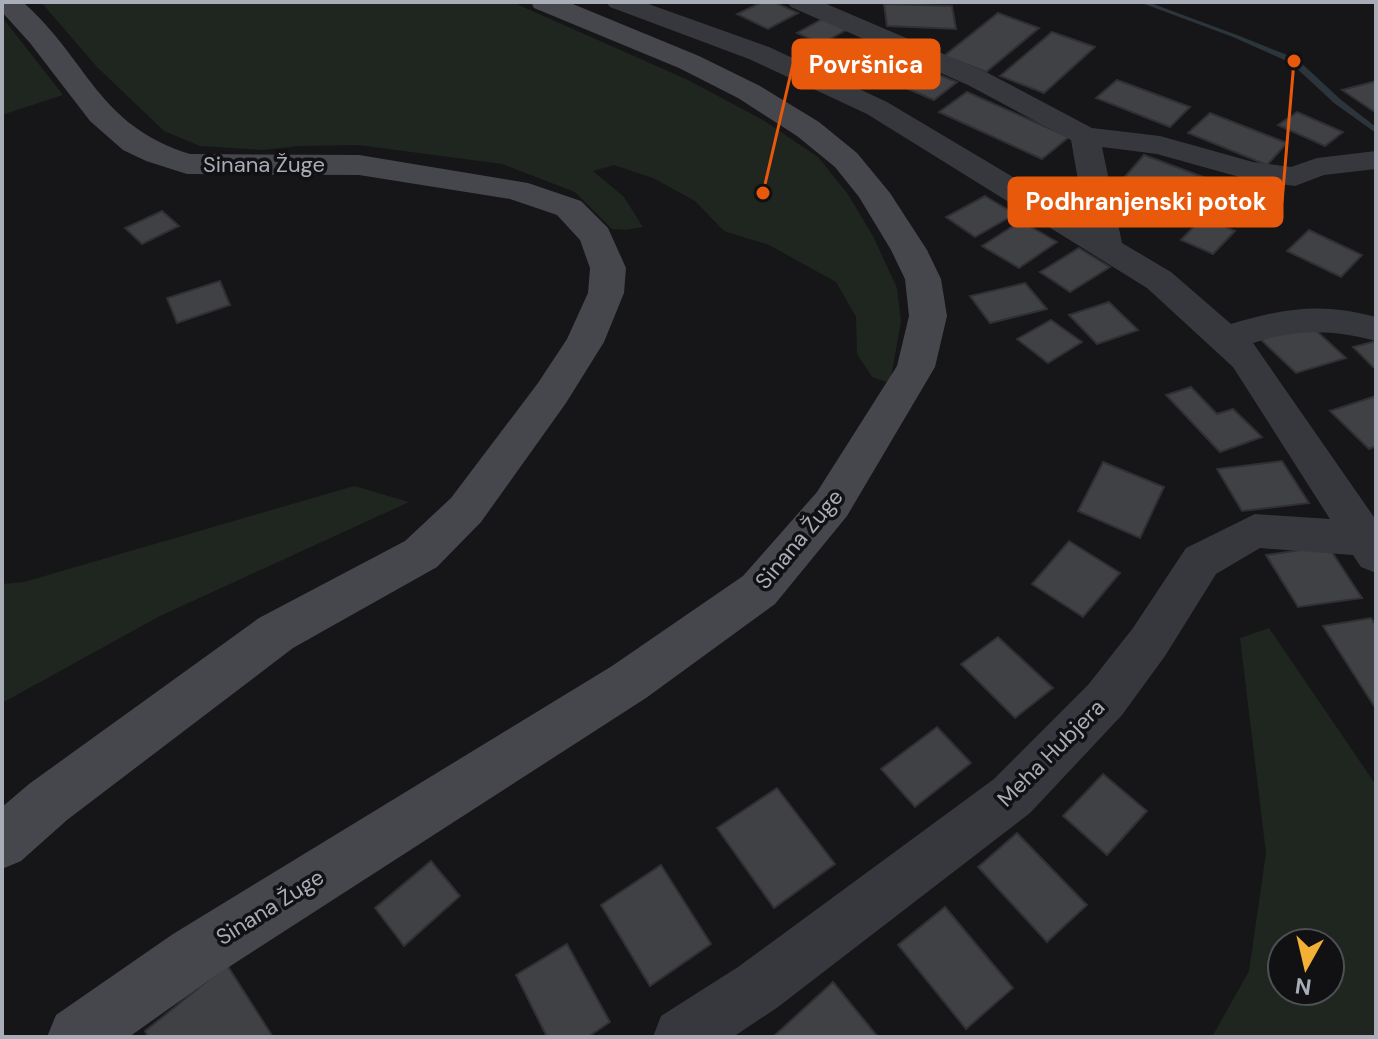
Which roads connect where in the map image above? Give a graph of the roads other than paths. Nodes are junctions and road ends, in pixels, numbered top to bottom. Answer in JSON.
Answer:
{"nodes":[{"id":1,"x":4,"y":2,"type":"edge"},
{"id":2,"x":544,"y":2,"type":"edge"},
{"id":3,"x":619,"y":2,"type":"edge"},
{"id":4,"x":800,"y":2,"type":"edge"},
{"id":5,"x":1085,"y":136,"type":"junction"},
{"id":6,"x":1376,"y":160,"type":"edge"},
{"id":7,"x":1106,"y":245,"type":"junction"},
{"id":8,"x":1376,"y":329,"type":"edge"},
{"id":9,"x":1226,"y":339,"type":"junction"},
{"id":10,"x":1371,"y":547,"type":"edge"},
{"id":11,"x":2,"y":842,"type":"edge"},
{"id":12,"x":78,"y":1037,"type":"edge"},
{"id":13,"x":682,"y":1037,"type":"edge"}],
"edges":[{"from":1,"to":11,"type":"main road","name":"Sinana Žuge"},
{"from":2,"to":12,"type":"main road","name":"Sinana Žuge"},
{"from":3,"to":7,"type":"street"},
{"from":4,"to":5,"type":"street"},
{"from":5,"to":6,"type":"street"},
{"from":5,"to":7,"type":"street"},
{"from":7,"to":9,"type":"street"},
{"from":8,"to":9,"type":"street"},
{"from":9,"to":10,"type":"street"},
{"from":10,"to":13,"type":"street","name":"Meha Hubjera"}]}
